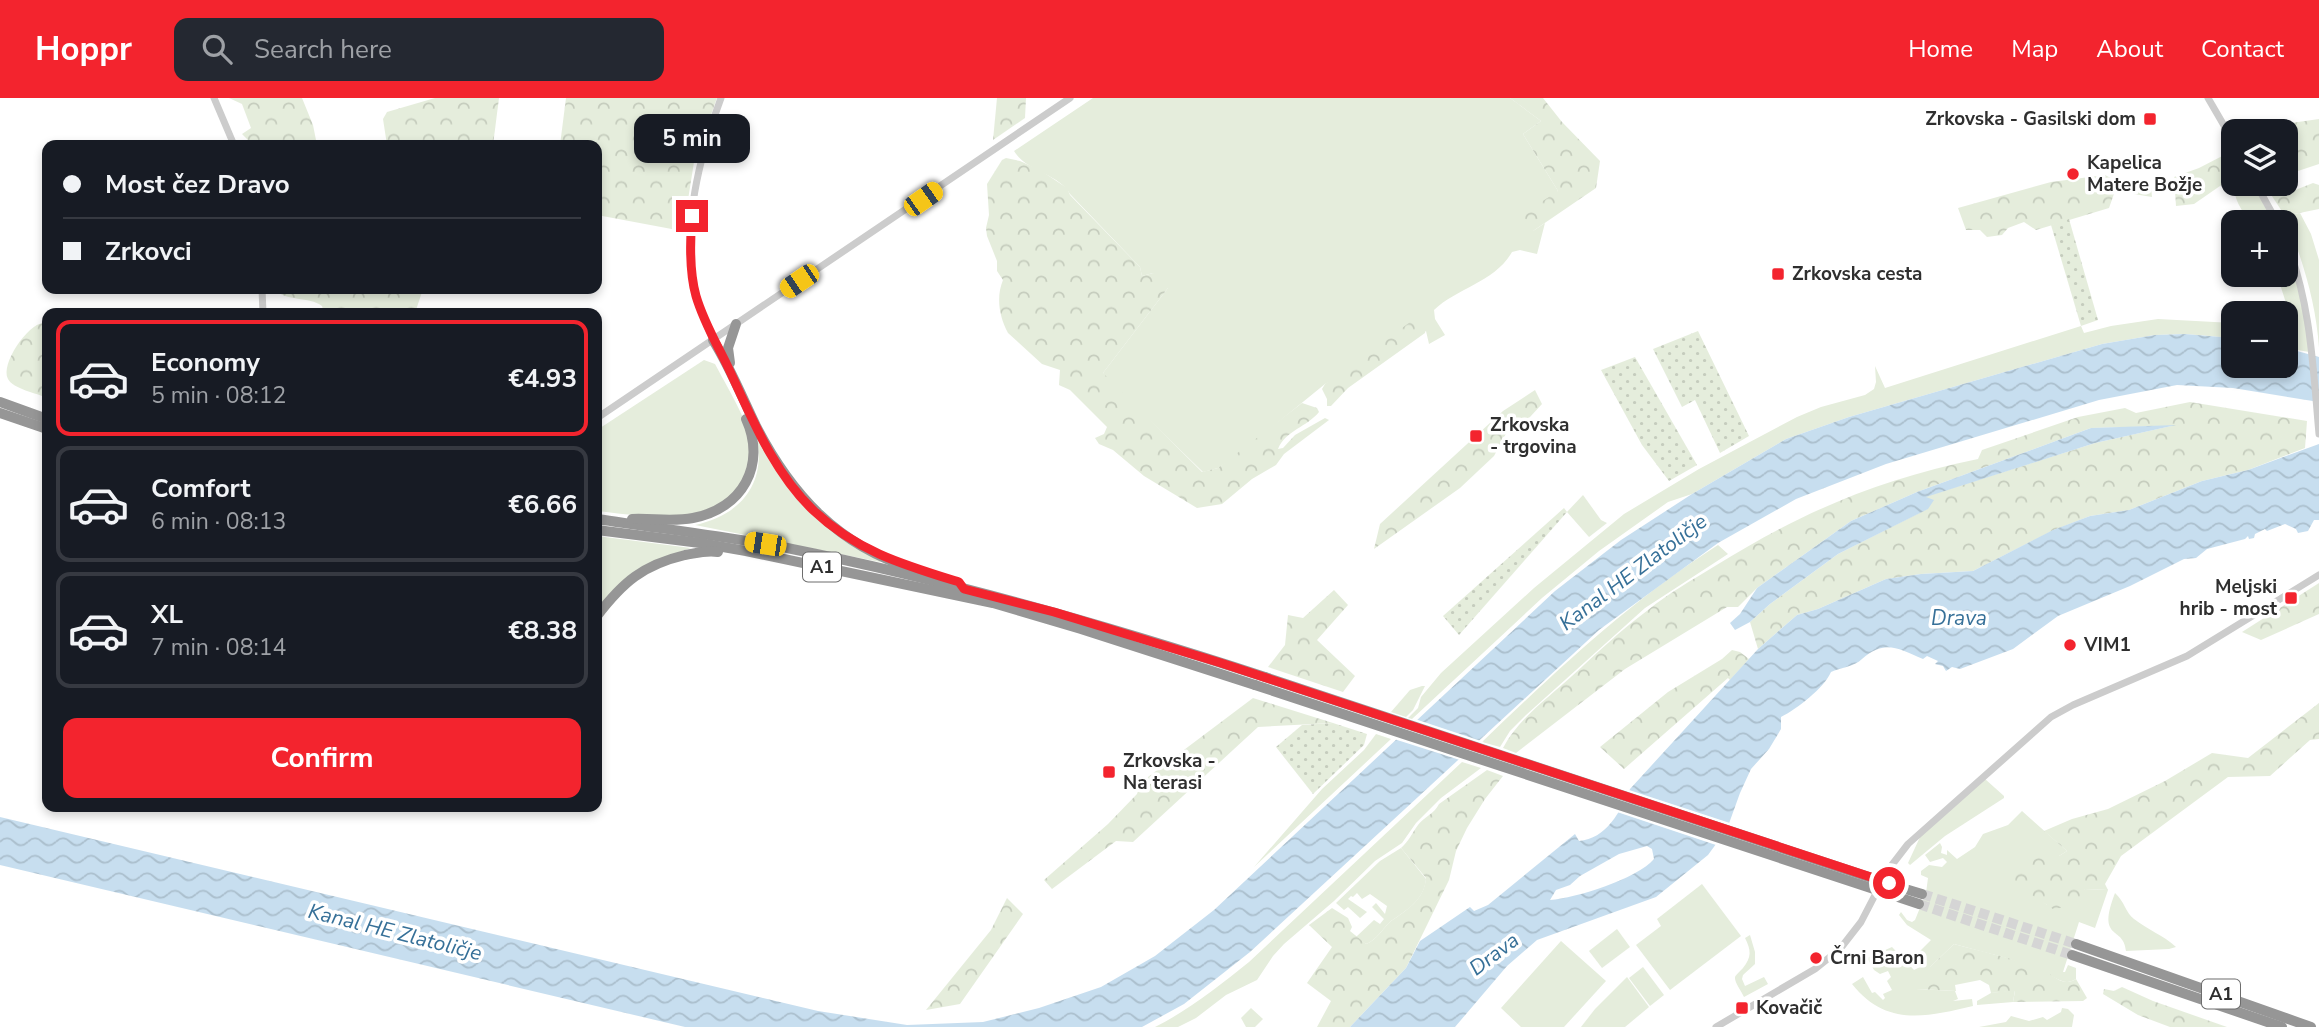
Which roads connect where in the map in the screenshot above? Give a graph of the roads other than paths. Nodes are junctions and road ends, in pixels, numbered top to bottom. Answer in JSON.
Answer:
{"nodes":[{"id":1,"x":214,"y":98,"type":"edge"},
{"id":2,"x":721,"y":98,"type":"edge"},
{"id":3,"x":1070,"y":98,"type":"edge"},
{"id":4,"x":2208,"y":98,"type":"edge"},
{"id":5,"x":2221,"y":120,"type":"edge"},
{"id":6,"x":232,"y":140,"type":"edge"},
{"id":7,"x":2298,"y":274,"type":"edge"},
{"id":8,"x":736,"y":324,"type":"junction"},
{"id":9,"x":713,"y":340,"type":"junction"},
{"id":10,"x":729,"y":370,"type":"junction"},
{"id":11,"x":0,"y":402,"type":"edge"},
{"id":12,"x":0,"y":413,"type":"edge"},
{"id":13,"x":602,"y":415,"type":"edge"},
{"id":14,"x":42,"y":417,"type":"edge"},
{"id":15,"x":42,"y":427,"type":"edge"},
{"id":16,"x":2319,"y":434,"type":"edge"},
{"id":17,"x":602,"y":520,"type":"edge"},
{"id":18,"x":623,"y":523,"type":"junction"},
{"id":19,"x":602,"y":531,"type":"edge"},
{"id":20,"x":746,"y":551,"type":"junction"},
{"id":21,"x":2319,"y":575,"type":"edge"},
{"id":22,"x":964,"y":589,"type":"junction"},
{"id":23,"x":602,"y":610,"type":"edge"},
{"id":24,"x":1177,"y":655,"type":"junction"},
{"id":25,"x":1220,"y":668,"type":"junction"},
{"id":26,"x":2074,"y":950,"type":"tunnel mouth"},
{"id":27,"x":2128,"y":968,"type":"junction"},
{"id":28,"x":1716,"y":1027,"type":"edge"},
{"id":29,"x":2282,"y":1027,"type":"edge"},
{"id":30,"x":2311,"y":1027,"type":"edge"}],
"edges":[{"from":1,"to":6,"type":"street"},
{"from":2,"to":9,"type":"street"},
{"from":3,"to":8,"type":"street"},
{"from":4,"to":5,"type":"street"},
{"from":7,"to":16,"type":"street"},
{"from":8,"to":9,"type":"street"},
{"from":8,"to":10,"type":"highway"},
{"from":9,"to":10,"type":"highway"},
{"from":9,"to":13,"type":"street"},
{"from":9,"to":18,"type":"highway"},
{"from":10,"to":22,"type":"highway"},
{"from":11,"to":14,"type":"highway"},
{"from":12,"to":15,"type":"highway"},
{"from":17,"to":18,"type":"highway","number":"A1"},
{"from":18,"to":22,"type":"highway","number":"A1"},
{"from":19,"to":20,"type":"highway","number":"A1"},
{"from":20,"to":23,"type":"highway"},
{"from":20,"to":24,"type":"highway","number":"A1"},
{"from":21,"to":28,"type":"street"},
{"from":22,"to":24,"type":"highway","number":"A1"},
{"from":24,"to":25,"type":"highway","number":"A1"},
{"from":25,"to":25,"type":"highway","number":"A1","bridge":true},
{"from":26,"to":27,"type":"highway","number":"A1"},
{"from":27,"to":29,"type":"highway","number":"A1"},
{"from":27,"to":30,"type":"highway","number":"A1"}]}
